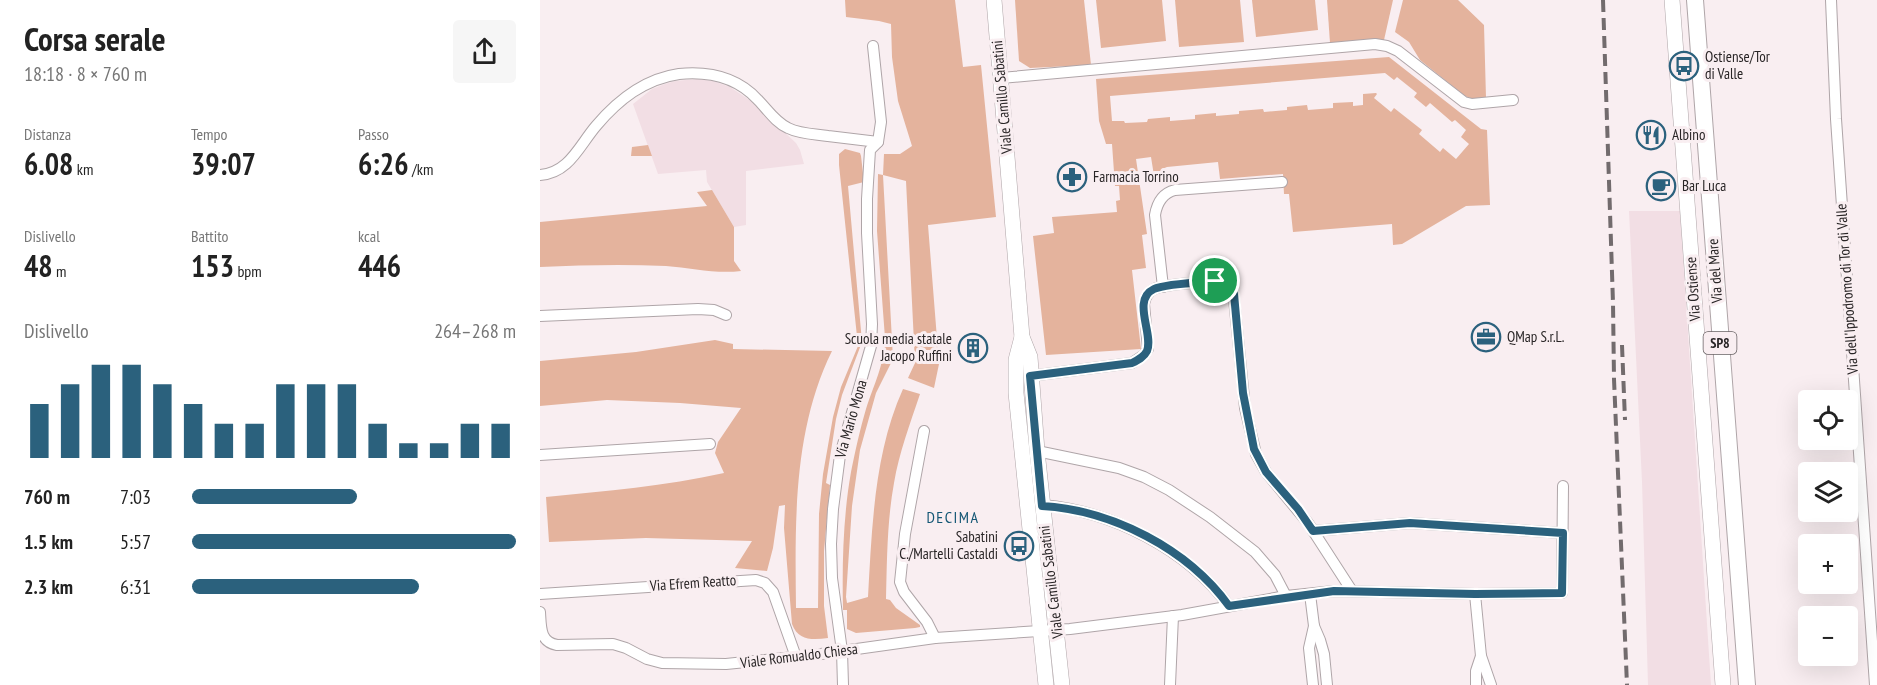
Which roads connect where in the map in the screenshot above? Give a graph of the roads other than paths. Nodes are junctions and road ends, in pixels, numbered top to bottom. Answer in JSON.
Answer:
{"nodes":[{"id":1,"x":994,"y":0,"type":"edge"},
{"id":2,"x":1672,"y":0,"type":"edge"},
{"id":3,"x":1695,"y":0,"type":"edge"},
{"id":4,"x":1831,"y":0,"type":"edge"},
{"id":5,"x":873,"y":46,"type":"dead end"},
{"id":6,"x":1001,"y":78,"type":"junction"},
{"id":7,"x":1513,"y":100,"type":"dead end"},
{"id":8,"x":878,"y":142,"type":"junction"},
{"id":9,"x":540,"y":175,"type":"edge"},
{"id":10,"x":1282,"y":182,"type":"dead end"},
{"id":11,"x":1163,"y":287,"type":"junction"},
{"id":12,"x":726,"y":315,"type":"dead end"},
{"id":13,"x":540,"y":316,"type":"edge"},
{"id":14,"x":1022,"y":337,"type":"junction"},
{"id":15,"x":1030,"y":376,"type":"junction"},
{"id":16,"x":924,"y":431,"type":"dead end"},
{"id":17,"x":710,"y":444,"type":"dead end"},
{"id":18,"x":1037,"y":451,"type":"junction"},
{"id":19,"x":540,"y":455,"type":"edge"},
{"id":20,"x":1563,"y":486,"type":"dead end"},
{"id":21,"x":1042,"y":506,"type":"junction"},
{"id":22,"x":1313,"y":531,"type":"junction"},
{"id":23,"x":1563,"y":533,"type":"junction"},
{"id":24,"x":1352,"y":591,"type":"junction"},
{"id":25,"x":540,"y":594,"type":"edge"},
{"id":26,"x":1310,"y":594,"type":"junction"},
{"id":27,"x":1475,"y":594,"type":"junction"},
{"id":28,"x":1286,"y":596,"type":"junction"},
{"id":29,"x":1229,"y":606,"type":"junction"},
{"id":30,"x":540,"y":612,"type":"edge"},
{"id":31,"x":1173,"y":616,"type":"junction"},
{"id":32,"x":1314,"y":626,"type":"junction"},
{"id":33,"x":1057,"y":630,"type":"junction"},
{"id":34,"x":1041,"y":632,"type":"junction"},
{"id":35,"x":935,"y":638,"type":"junction"},
{"id":36,"x":842,"y":651,"type":"junction"},
{"id":37,"x":1481,"y":656,"type":"junction"},
{"id":38,"x":796,"y":657,"type":"junction"},
{"id":39,"x":843,"y":685,"type":"edge"},
{"id":40,"x":1046,"y":685,"type":"edge"},
{"id":41,"x":1062,"y":685,"type":"edge"},
{"id":42,"x":1170,"y":685,"type":"edge"},
{"id":43,"x":1313,"y":685,"type":"edge"},
{"id":44,"x":1327,"y":685,"type":"edge"},
{"id":45,"x":1476,"y":685,"type":"edge"},
{"id":46,"x":1491,"y":685,"type":"edge"},
{"id":47,"x":1723,"y":685,"type":"edge"},
{"id":48,"x":1747,"y":685,"type":"edge"},
{"id":49,"x":1875,"y":685,"type":"edge"}],
"edges":[{"from":1,"to":6,"type":"street","name":"Viale Camillo Sabatini"},
{"from":2,"to":47,"type":"street","name":"Via Ostiense"},
{"from":3,"to":48,"type":"main road","name":"Via del Mare","number":"SP8"},
{"from":4,"to":49,"type":"street","name":"Via dell'Ippodromo di Tor di Valle"},
{"from":5,"to":8,"type":"street","name":"Via Mario Mona"},
{"from":6,"to":7,"type":"street"},
{"from":6,"to":14,"type":"street","name":"Viale Camillo Sabatini"},
{"from":8,"to":9,"type":"street"},
{"from":8,"to":36,"type":"street","name":"Via Mario Mona"},
{"from":10,"to":11,"type":"street"},
{"from":11,"to":15,"type":"street"},
{"from":11,"to":22,"type":"street"},
{"from":12,"to":13,"type":"street"},
{"from":14,"to":15,"type":"street","name":"Viale Camillo Sabatini"},
{"from":14,"to":34,"type":"street","name":"Viale Camillo Sabatini"},
{"from":15,"to":18,"type":"street","name":"Viale Camillo Sabatini"},
{"from":16,"to":35,"type":"street"},
{"from":17,"to":19,"type":"street"},
{"from":18,"to":21,"type":"street","name":"Viale Camillo Sabatini"},
{"from":18,"to":28,"type":"street"},
{"from":20,"to":23,"type":"street"},
{"from":21,"to":29,"type":"street"},
{"from":21,"to":33,"type":"street","name":"Viale Camillo Sabatini"},
{"from":22,"to":23,"type":"street"},
{"from":22,"to":24,"type":"street"},
{"from":23,"to":27,"type":"street","name":"Viale Romualdo Chiesa"},
{"from":24,"to":26,"type":"street","name":"Viale Romualdo Chiesa"},
{"from":24,"to":27,"type":"street","name":"Viale Romualdo Chiesa"},
{"from":25,"to":38,"type":"street","name":"Via Efrem Reatto"},
{"from":26,"to":28,"type":"street","name":"Viale Romualdo Chiesa"},
{"from":26,"to":32,"type":"street"},
{"from":27,"to":37,"type":"street"},
{"from":28,"to":29,"type":"street","name":"Viale Romualdo Chiesa"},
{"from":29,"to":31,"type":"street","name":"Viale Romualdo Chiesa"},
{"from":30,"to":38,"type":"street","name":"Viale Romualdo Chiesa"},
{"from":31,"to":33,"type":"street","name":"Viale Romualdo Chiesa"},
{"from":31,"to":42,"type":"street"},
{"from":32,"to":43,"type":"street"},
{"from":32,"to":44,"type":"street"},
{"from":33,"to":34,"type":"street","name":"Viale Romualdo Chiesa"},
{"from":33,"to":41,"type":"street","name":"Viale Camillo Sabatini"},
{"from":34,"to":35,"type":"street","name":"Viale Romualdo Chiesa"},
{"from":34,"to":40,"type":"street","name":"Viale Camillo Sabatini"},
{"from":35,"to":36,"type":"street","name":"Viale Romualdo Chiesa"},
{"from":36,"to":38,"type":"street","name":"Viale Romualdo Chiesa"},
{"from":36,"to":39,"type":"street","name":"Via Mario Mona"},
{"from":37,"to":45,"type":"street"},
{"from":37,"to":46,"type":"street"}]}
